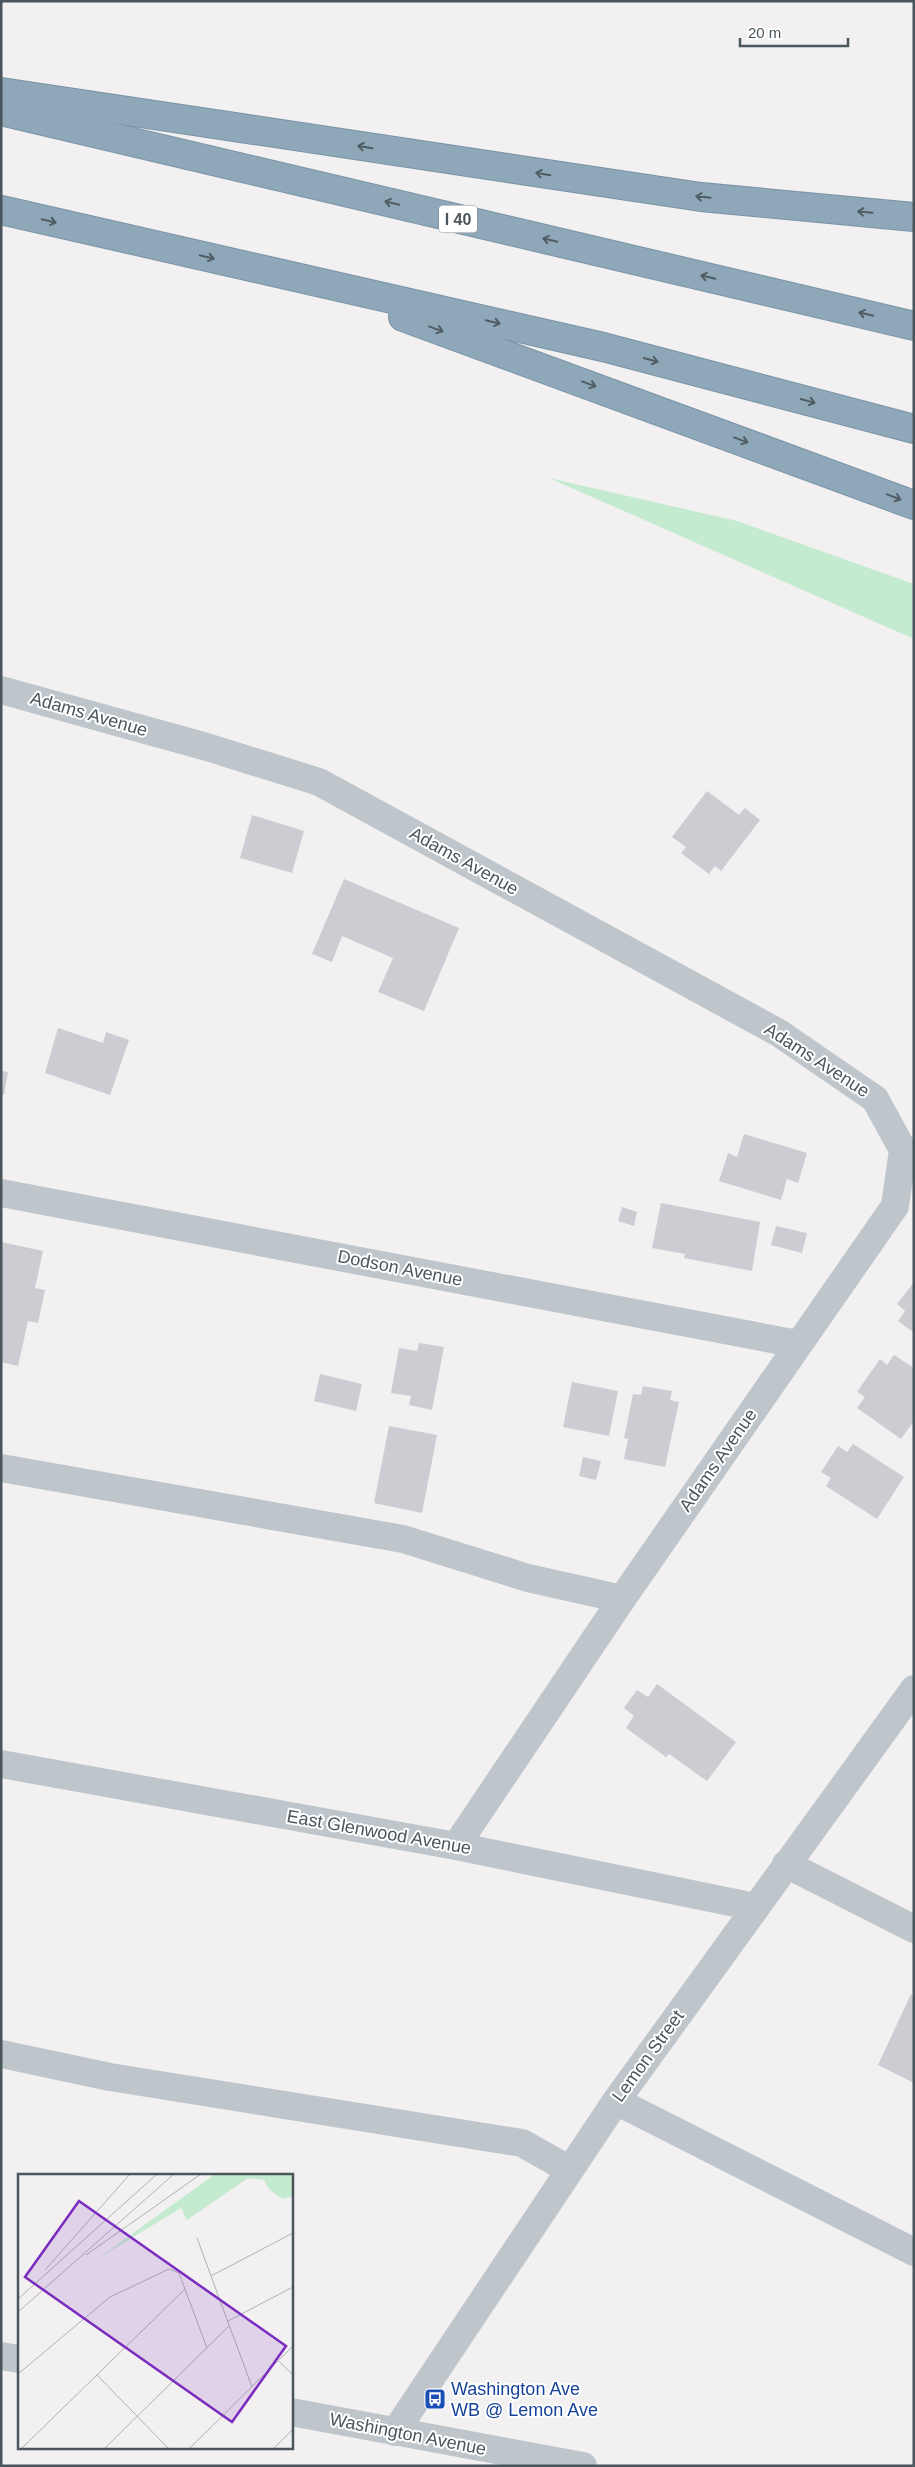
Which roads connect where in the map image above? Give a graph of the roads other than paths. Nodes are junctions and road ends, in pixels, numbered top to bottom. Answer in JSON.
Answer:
{"nodes":[{"id":1,"x":1,"y":92,"type":"edge"},
{"id":2,"x":1,"y":112,"type":"edge"},
{"id":3,"x":1,"y":210,"type":"edge"},
{"id":4,"x":914,"y":217,"type":"edge"},
{"id":5,"x":292,"y":276,"type":"junction"},
{"id":6,"x":914,"y":326,"type":"edge"},
{"id":7,"x":914,"y":429,"type":"edge"},
{"id":8,"x":914,"y":504,"type":"edge"},
{"id":9,"x":1,"y":690,"type":"edge"},
{"id":10,"x":1,"y":1193,"type":"edge"},
{"id":11,"x":798,"y":1344,"type":"junction"},
{"id":12,"x":1,"y":1468,"type":"edge"},
{"id":13,"x":622,"y":1599,"type":"junction"},
{"id":14,"x":914,"y":1688,"type":"edge"},
{"id":15,"x":1,"y":1764,"type":"edge"},
{"id":16,"x":456,"y":1846,"type":"junction"},
{"id":17,"x":786,"y":1864,"type":"junction"},
{"id":18,"x":755,"y":1907,"type":"junction"},
{"id":19,"x":914,"y":1930,"type":"edge"},
{"id":20,"x":1,"y":2054,"type":"edge"},
{"id":21,"x":616,"y":2101,"type":"junction"},
{"id":22,"x":570,"y":2170,"type":"junction"},
{"id":23,"x":914,"y":2252,"type":"edge"},
{"id":24,"x":1,"y":2356,"type":"edge"},
{"id":25,"x":18,"y":2359,"type":"edge"},
{"id":26,"x":292,"y":2412,"type":"edge"},
{"id":27,"x":395,"y":2432,"type":"junction"},
{"id":28,"x":583,"y":2466,"type":"edge"}],
"edges":[{"from":4,"to":1,"type":"highway","one_way":true},
{"from":6,"to":2,"type":"highway","number":"I 40","one_way":true},
{"from":3,"to":5,"type":"highway","one_way":true},
{"from":5,"to":7,"type":"highway","one_way":true},
{"from":5,"to":8,"type":"highway","one_way":true},
{"from":9,"to":11,"type":"street","name":"Adams Avenue"},
{"from":10,"to":11,"type":"street","name":"Dodson Avenue"},
{"from":11,"to":13,"type":"street","name":"Adams Avenue"},
{"from":12,"to":13,"type":"street"},
{"from":13,"to":16,"type":"street","name":"Adams Avenue"},
{"from":14,"to":17,"type":"street","name":"Lemon Street"},
{"from":15,"to":16,"type":"street","name":"East Glenwood Avenue"},
{"from":16,"to":18,"type":"street","name":"East Glenwood Avenue"},
{"from":17,"to":18,"type":"street","name":"Lemon Street"},
{"from":17,"to":19,"type":"street"},
{"from":18,"to":21,"type":"street","name":"Lemon Street"},
{"from":20,"to":22,"type":"street"},
{"from":21,"to":22,"type":"street","name":"Lemon Street"},
{"from":21,"to":23,"type":"street"},
{"from":22,"to":27,"type":"street","name":"Lemon Street"},
{"from":24,"to":25,"type":"street"},
{"from":26,"to":27,"type":"street","name":"Washington Avenue"},
{"from":27,"to":28,"type":"street","name":"Washington Avenue"}]}
